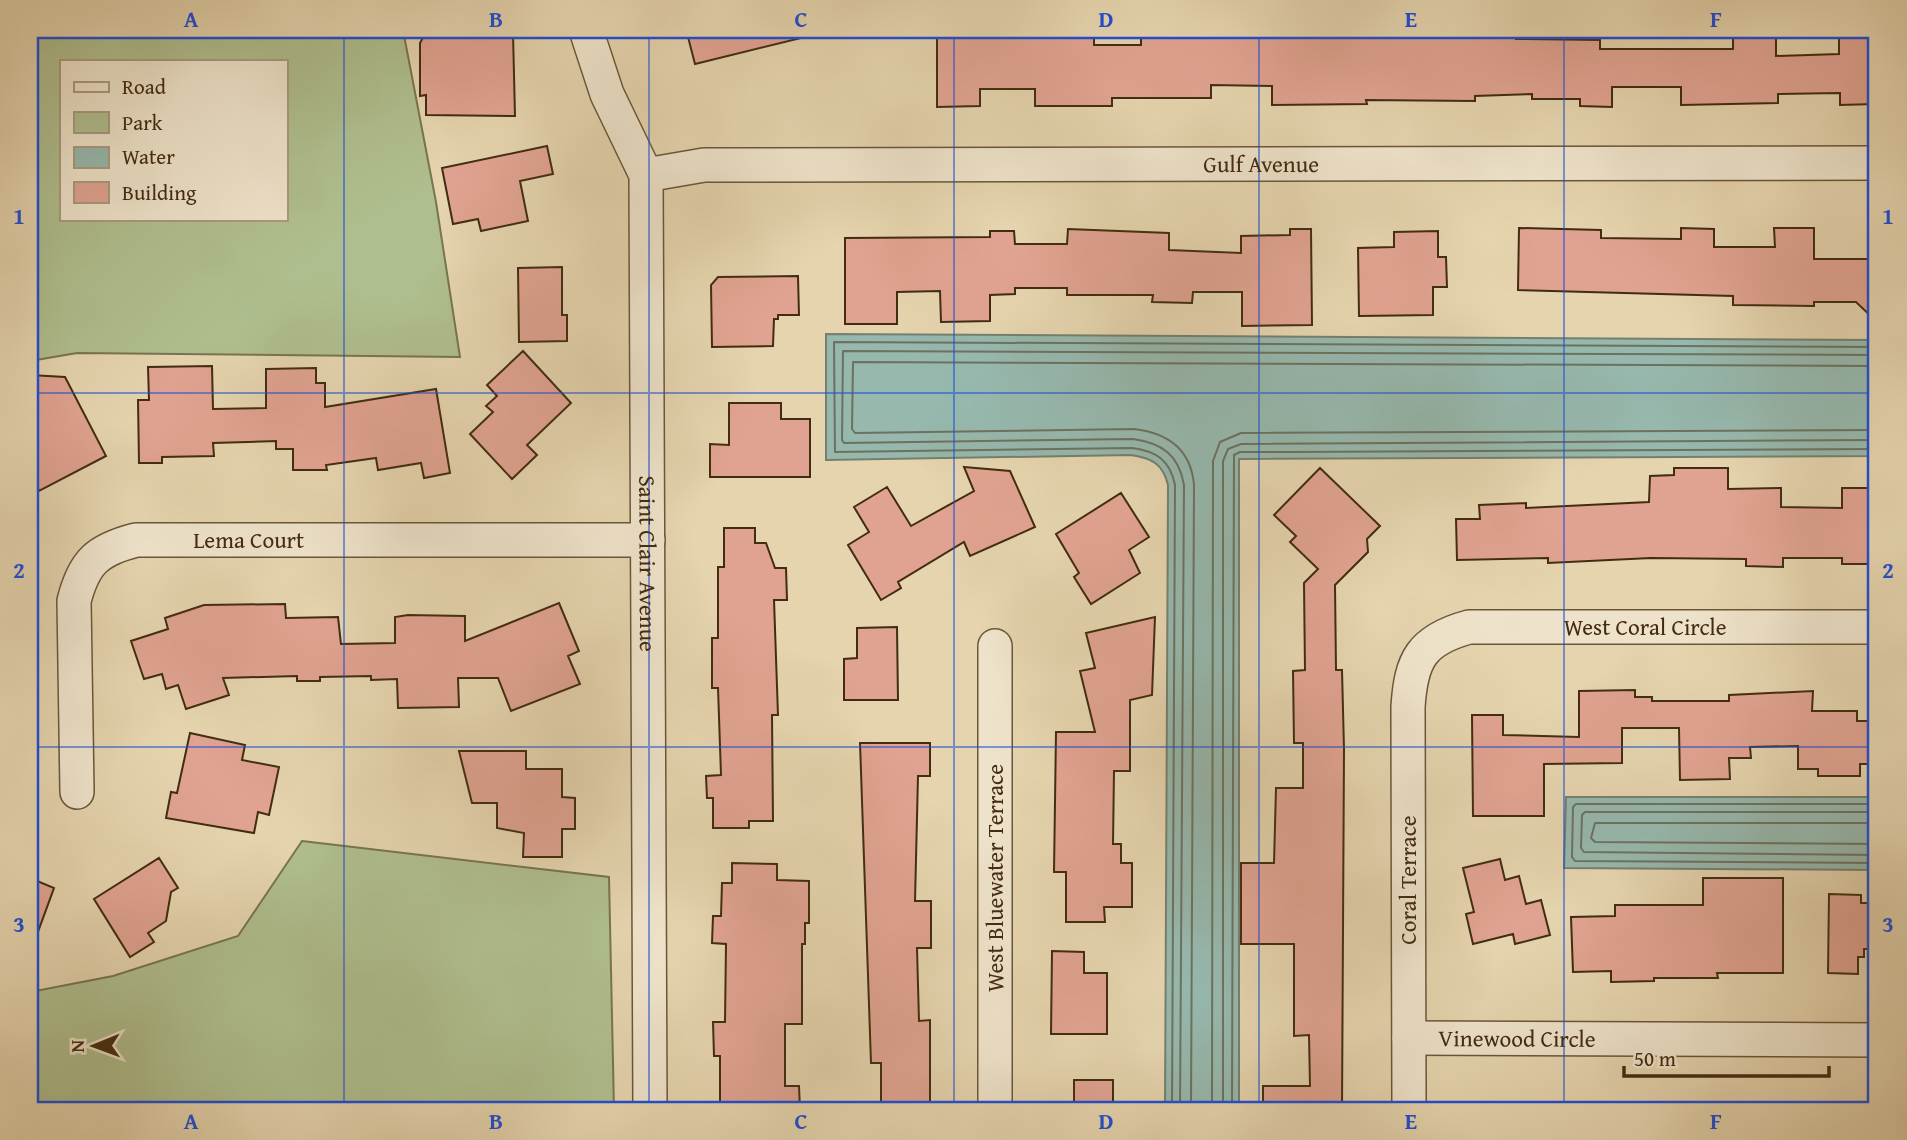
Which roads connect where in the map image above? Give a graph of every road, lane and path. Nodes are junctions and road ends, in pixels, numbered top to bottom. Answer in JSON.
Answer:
{"nodes":[{"id":1,"x":586,"y":30,"type":"edge"},
{"id":2,"x":1877,"y":163,"type":"edge"},
{"id":3,"x":646,"y":174,"type":"junction"},
{"id":4,"x":648,"y":540,"type":"junction"},
{"id":5,"x":1877,"y":626,"type":"edge"},
{"id":6,"x":995,"y":646,"type":"dead end"},
{"id":7,"x":1420,"y":653,"type":"joint"},
{"id":8,"x":77,"y":792,"type":"dead end"},
{"id":9,"x":1409,"y":1038,"type":"junction"},
{"id":10,"x":1877,"y":1040,"type":"edge"},
{"id":11,"x":650,"y":1110,"type":"edge"},
{"id":12,"x":995,"y":1110,"type":"edge"},
{"id":13,"x":1409,"y":1110,"type":"edge"}],
"edges":[{"from":1,"to":3,"type":"street","name":"Saint Clair Avenue"},
{"from":2,"to":3,"type":"street","name":"Gulf Avenue"},
{"from":3,"to":4,"type":"street","name":"Saint Clair Avenue"},
{"from":4,"to":8,"type":"street","name":"Lema Court"},
{"from":4,"to":11,"type":"street","name":"Saint Clair Avenue"},
{"from":5,"to":7,"type":"street","name":"West Coral Circle"},
{"from":6,"to":12,"type":"street","name":"West Bluewater Terrace"},
{"from":7,"to":9,"type":"street","name":"Coral Terrace"},
{"from":9,"to":10,"type":"street","name":"Vinewood Circle"},
{"from":9,"to":13,"type":"street","name":"Coral Terrace"}]}
